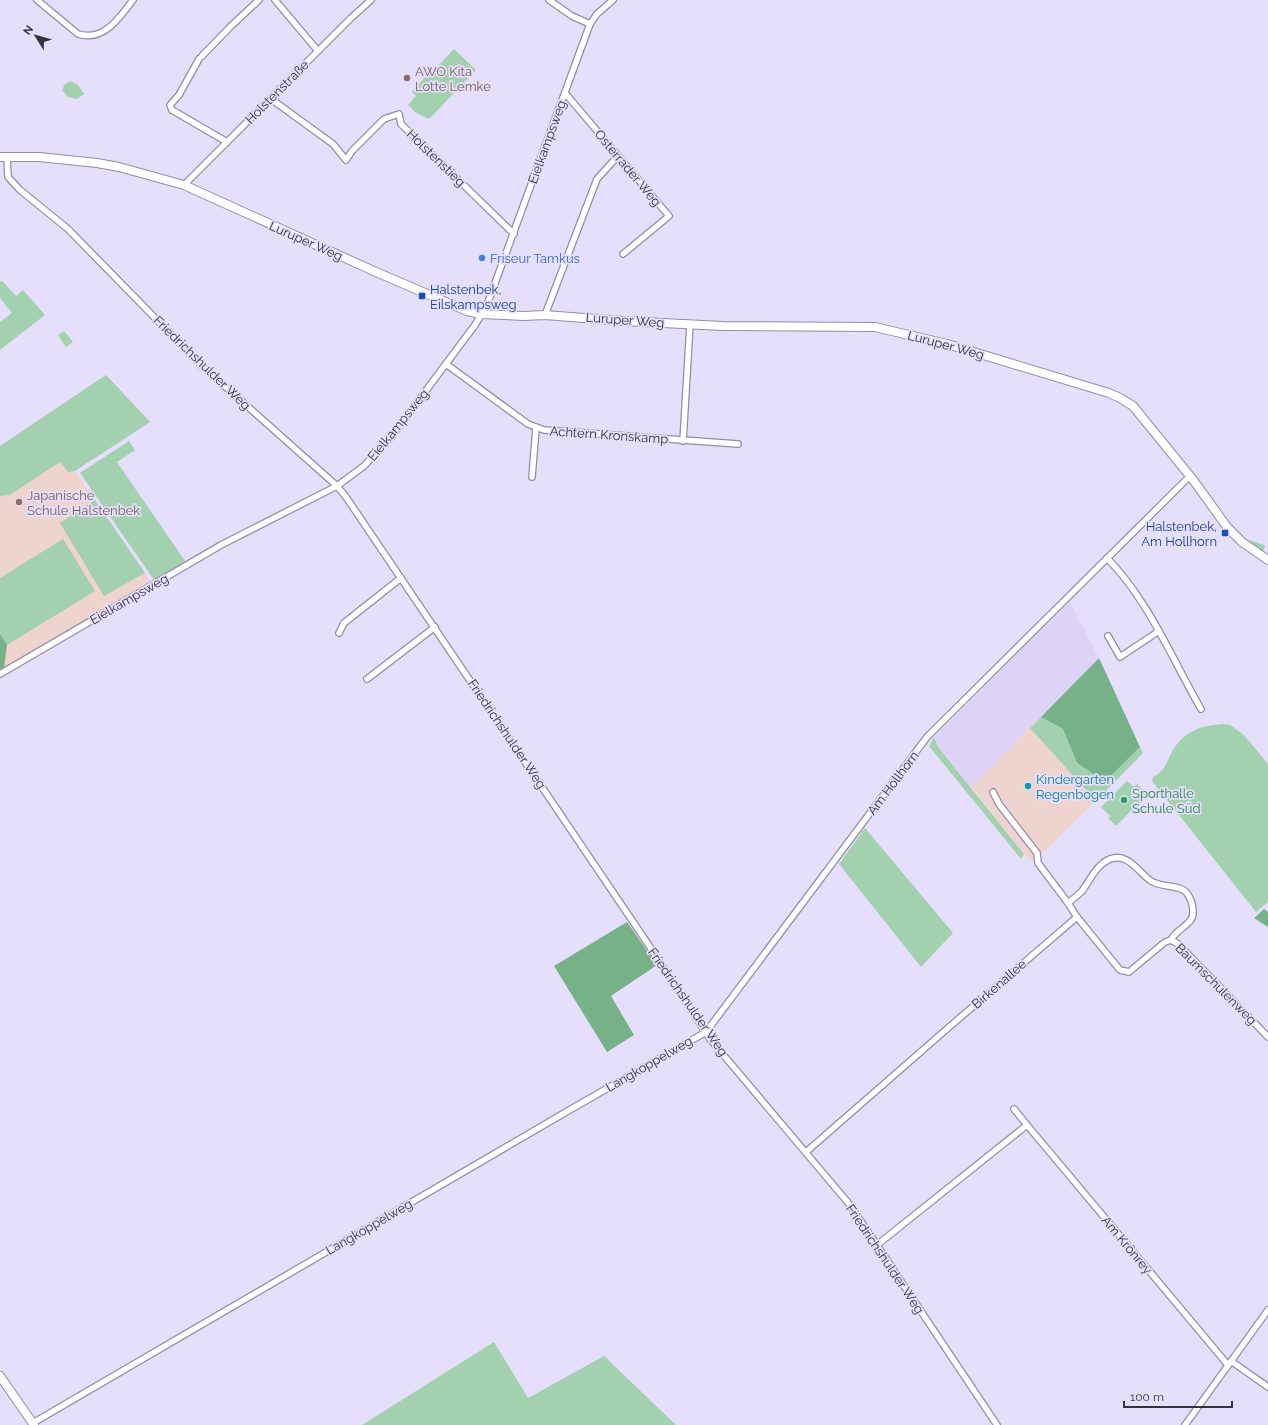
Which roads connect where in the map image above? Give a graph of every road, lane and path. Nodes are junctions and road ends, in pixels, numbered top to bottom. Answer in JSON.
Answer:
{"nodes":[{"id":1,"x":37,"y":0,"type":"edge"},
{"id":2,"x":133,"y":0,"type":"edge"},
{"id":3,"x":259,"y":0,"type":"edge"},
{"id":4,"x":275,"y":0,"type":"edge"},
{"id":5,"x":371,"y":0,"type":"edge"},
{"id":6,"x":549,"y":0,"type":"edge"},
{"id":7,"x":613,"y":0,"type":"edge"},
{"id":8,"x":590,"y":24,"type":"junction"},
{"id":9,"x":318,"y":51,"type":"junction"},
{"id":10,"x":565,"y":93,"type":"junction"},
{"id":11,"x":270,"y":99,"type":"junction"},
{"id":12,"x":227,"y":142,"type":"junction"},
{"id":13,"x":618,"y":156,"type":"junction"},
{"id":14,"x":3,"y":157,"type":"edge"},
{"id":15,"x":184,"y":185,"type":"junction"},
{"id":16,"x":514,"y":234,"type":"junction"},
{"id":17,"x":623,"y":254,"type":"dead end"},
{"id":18,"x":481,"y":314,"type":"junction"},
{"id":19,"x":545,"y":315,"type":"junction"},
{"id":20,"x":690,"y":324,"type":"junction"},
{"id":21,"x":446,"y":364,"type":"junction"},
{"id":22,"x":536,"y":428,"type":"junction"},
{"id":23,"x":683,"y":441,"type":"junction"},
{"id":24,"x":738,"y":444,"type":"dead end"},
{"id":25,"x":1190,"y":476,"type":"junction"},
{"id":26,"x":532,"y":477,"type":"dead end"},
{"id":27,"x":337,"y":486,"type":"junction"},
{"id":28,"x":1107,"y":558,"type":"junction"},
{"id":29,"x":1268,"y":560,"type":"edge"},
{"id":30,"x":401,"y":578,"type":"junction"},
{"id":31,"x":435,"y":628,"type":"junction"},
{"id":32,"x":1159,"y":631,"type":"junction"},
{"id":33,"x":339,"y":633,"type":"dead end"},
{"id":34,"x":1108,"y":636,"type":"dead end"},
{"id":35,"x":0,"y":674,"type":"edge"},
{"id":36,"x":367,"y":679,"type":"dead end"},
{"id":37,"x":1201,"y":709,"type":"dead end"},
{"id":38,"x":993,"y":792,"type":"dead end"},
{"id":39,"x":1068,"y":903,"type":"junction"},
{"id":40,"x":1077,"y":917,"type":"junction"},
{"id":41,"x":1171,"y":940,"type":"junction"},
{"id":42,"x":706,"y":1032,"type":"junction"},
{"id":43,"x":1268,"y":1037,"type":"edge"},
{"id":44,"x":1014,"y":1109,"type":"dead end"},
{"id":45,"x":1026,"y":1125,"type":"junction"},
{"id":46,"x":806,"y":1152,"type":"junction"},
{"id":47,"x":877,"y":1245,"type":"junction"},
{"id":48,"x":1268,"y":1310,"type":"edge"},
{"id":49,"x":1230,"y":1363,"type":"junction"},
{"id":50,"x":0,"y":1376,"type":"edge"},
{"id":51,"x":1268,"y":1387,"type":"edge"},
{"id":52,"x":34,"y":1424,"type":"edge"},
{"id":53,"x":997,"y":1425,"type":"edge"},
{"id":54,"x":1185,"y":1425,"type":"edge"}],
"edges":[{"from":1,"to":2,"type":"street"},
{"from":3,"to":12,"type":"street"},
{"from":4,"to":9,"type":"street"},
{"from":5,"to":9,"type":"street","name":"Holstenstraße"},
{"from":6,"to":8,"type":"street"},
{"from":7,"to":8,"type":"street"},
{"from":8,"to":10,"type":"street","name":"Eielkampsweg"},
{"from":9,"to":11,"type":"street","name":"Holstenstraße"},
{"from":10,"to":13,"type":"street","name":"Osterrader Weg"},
{"from":10,"to":16,"type":"street","name":"Eielkampsweg"},
{"from":11,"to":12,"type":"street","name":"Holstenstraße"},
{"from":11,"to":16,"type":"street","name":"Holstenstieg"},
{"from":12,"to":15,"type":"street","name":"Holstenstraße"},
{"from":13,"to":17,"type":"street","name":"Osterrader Weg"},
{"from":13,"to":19,"type":"street"},
{"from":14,"to":15,"type":"street","name":"Luruper Weg"},
{"from":14,"to":27,"type":"street","name":"Friedrichshulder Weg"},
{"from":15,"to":18,"type":"street","name":"Luruper Weg"},
{"from":16,"to":18,"type":"street","name":"Eielkampsweg"},
{"from":18,"to":19,"type":"street","name":"Luruper Weg"},
{"from":18,"to":21,"type":"street","name":"Eielkampsweg"},
{"from":19,"to":20,"type":"street","name":"Luruper Weg"},
{"from":20,"to":23,"type":"street","name":"Achtern Kronskamp"},
{"from":20,"to":25,"type":"street","name":"Luruper Weg"},
{"from":21,"to":22,"type":"street","name":"Achtern Kronskamp"},
{"from":21,"to":27,"type":"street","name":"Eielkampsweg"},
{"from":22,"to":23,"type":"street","name":"Achtern Kronskamp"},
{"from":22,"to":26,"type":"street","name":"Achtern Kronskamp"},
{"from":23,"to":24,"type":"street","name":"Achtern Kronskamp"},
{"from":25,"to":28,"type":"street","name":"Am Hollhorn"},
{"from":25,"to":29,"type":"street","name":"Luruper Weg"},
{"from":27,"to":30,"type":"street","name":"Friedrichshulder Weg"},
{"from":27,"to":35,"type":"street","name":"Eielkampsweg"},
{"from":28,"to":32,"type":"street"},
{"from":28,"to":42,"type":"street","name":"Am Hollhorn"},
{"from":30,"to":31,"type":"street","name":"Friedrichshulder Weg"},
{"from":30,"to":33,"type":"street"},
{"from":31,"to":36,"type":"street"},
{"from":31,"to":42,"type":"street","name":"Friedrichshulder Weg"},
{"from":32,"to":34,"type":"street"},
{"from":32,"to":37,"type":"street"},
{"from":38,"to":39,"type":"street"},
{"from":39,"to":40,"type":"street"},
{"from":39,"to":41,"type":"street"},
{"from":40,"to":41,"type":"street","name":"Baumschulenweg"},
{"from":40,"to":46,"type":"street","name":"Birkenallee"},
{"from":41,"to":43,"type":"street","name":"Baumschulenweg"},
{"from":42,"to":46,"type":"street","name":"Friedrichshulder Weg"},
{"from":42,"to":52,"type":"street","name":"Langkoppelweg"},
{"from":44,"to":45,"type":"street","name":"Am Krönrey"},
{"from":45,"to":47,"type":"street"},
{"from":45,"to":49,"type":"street","name":"Am Krönrey"},
{"from":46,"to":47,"type":"street","name":"Friedrichshulder Weg"},
{"from":47,"to":53,"type":"street","name":"Friedrichshulder Weg"},
{"from":48,"to":49,"type":"street"},
{"from":49,"to":51,"type":"street","name":"Am Krönrey"},
{"from":49,"to":54,"type":"street"},
{"from":50,"to":52,"type":"street"}]}
